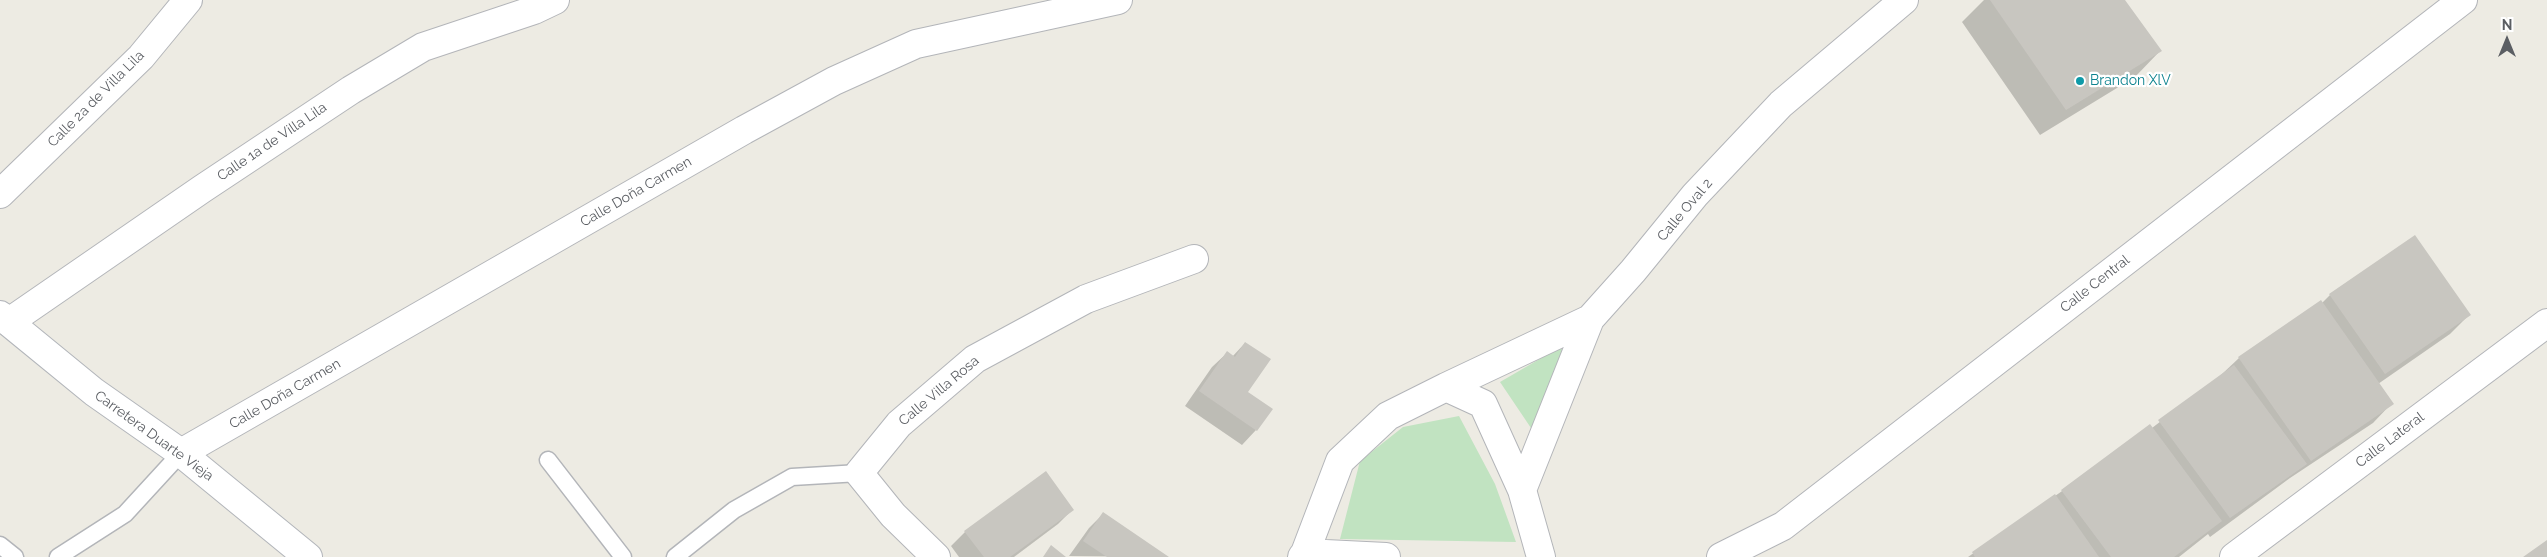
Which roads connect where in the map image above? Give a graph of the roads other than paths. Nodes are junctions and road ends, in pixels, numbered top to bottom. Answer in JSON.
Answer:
{"nodes":[{"id":1,"x":188,"y":0,"type":"edge"},
{"id":2,"x":555,"y":0,"type":"edge"},
{"id":3,"x":1118,"y":0,"type":"edge"},
{"id":4,"x":1904,"y":0,"type":"edge"},
{"id":5,"x":2463,"y":0,"type":"edge"},
{"id":6,"x":0,"y":194,"type":"edge"},
{"id":7,"x":1194,"y":259,"type":"dead end"},
{"id":8,"x":4,"y":319,"type":"edge"},
{"id":9,"x":1590,"y":319,"type":"junction"},
{"id":10,"x":2547,"y":323,"type":"edge"},
{"id":11,"x":1446,"y":387,"type":"junction"},
{"id":12,"x":182,"y":453,"type":"junction"},
{"id":13,"x":548,"y":460,"type":"dead end"},
{"id":14,"x":859,"y":473,"type":"junction"},
{"id":15,"x":1522,"y":490,"type":"junction"},
{"id":16,"x":0,"y":545,"type":"edge"},
{"id":17,"x":1304,"y":555,"type":"edge"},
{"id":18,"x":15,"y":557,"type":"edge"},
{"id":19,"x":58,"y":557,"type":"edge"},
{"id":20,"x":308,"y":557,"type":"edge"},
{"id":21,"x":623,"y":557,"type":"edge"},
{"id":22,"x":675,"y":557,"type":"edge"},
{"id":23,"x":936,"y":557,"type":"edge"},
{"id":24,"x":1386,"y":557,"type":"edge"},
{"id":25,"x":1542,"y":557,"type":"edge"},
{"id":26,"x":1720,"y":557,"type":"edge"},
{"id":27,"x":2234,"y":557,"type":"edge"}],
"edges":[{"from":1,"to":6,"type":"street","name":"Calle 2a de Villa Lila"},
{"from":2,"to":8,"type":"street","name":"Calle 1a de Villa Lila"},
{"from":3,"to":12,"type":"street","name":"Calle Doña Carmen"},
{"from":4,"to":9,"type":"street","name":"Calle Oval 2"},
{"from":5,"to":26,"type":"street","name":"Calle Central"},
{"from":7,"to":14,"type":"street","name":"Calle Villa Rosa"},
{"from":8,"to":12,"type":"street","name":"Carretera Duarte Vieja"},
{"from":9,"to":11,"type":"street","name":"Calle Oval 2"},
{"from":9,"to":15,"type":"street"},
{"from":10,"to":27,"type":"street","name":"Calle Lateral"},
{"from":11,"to":15,"type":"street"},
{"from":11,"to":17,"type":"street","name":"Calle Oval 2"},
{"from":12,"to":19,"type":"lane"},
{"from":12,"to":20,"type":"street","name":"Carretera Duarte Vieja"},
{"from":13,"to":21,"type":"lane"},
{"from":14,"to":22,"type":"lane"},
{"from":14,"to":23,"type":"street"},
{"from":15,"to":25,"type":"street"},
{"from":16,"to":18,"type":"lane"},
{"from":17,"to":24,"type":"street"}]}
